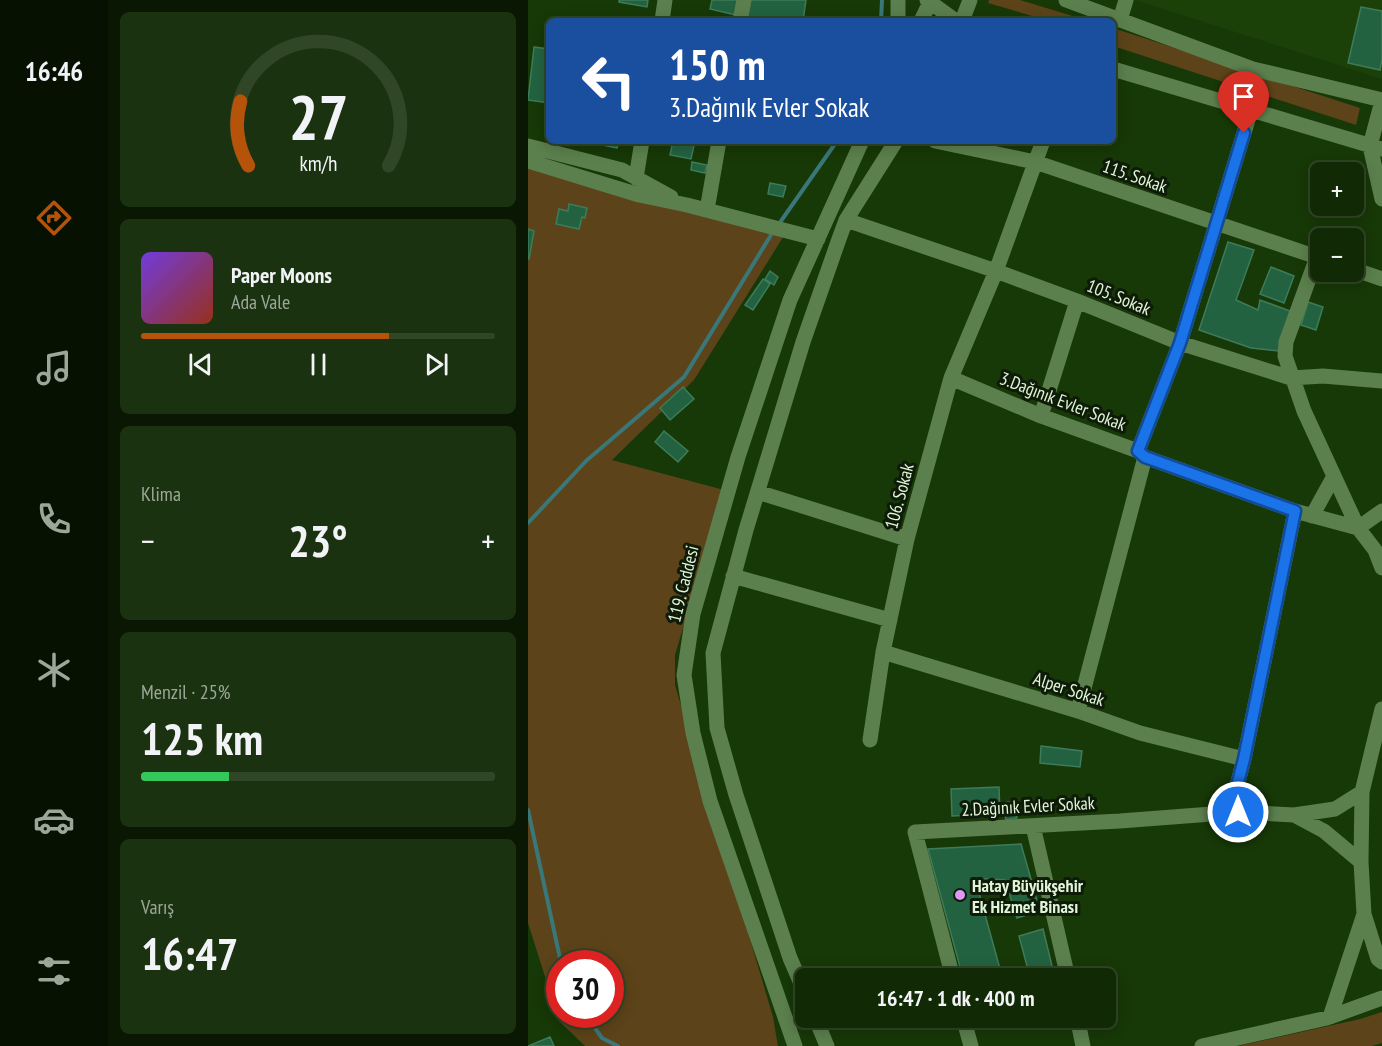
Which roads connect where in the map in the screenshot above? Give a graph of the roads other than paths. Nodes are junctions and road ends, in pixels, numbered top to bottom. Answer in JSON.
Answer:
{"nodes":[{"id":1,"x":665,"y":0,"type":"edge"},
{"id":2,"x":744,"y":0,"type":"edge"},
{"id":3,"x":898,"y":0,"type":"edge"},
{"id":4,"x":970,"y":0,"type":"edge"},
{"id":5,"x":1126,"y":0,"type":"edge"},
{"id":6,"x":929,"y":1,"type":"edge"},
{"id":7,"x":1069,"y":1,"type":"edge"},
{"id":8,"x":662,"y":18,"type":"edge"},
{"id":9,"x":741,"y":18,"type":"edge"},
{"id":10,"x":898,"y":18,"type":"edge"},
{"id":11,"x":922,"y":18,"type":"edge"},
{"id":12,"x":952,"y":18,"type":"edge"},
{"id":13,"x":963,"y":18,"type":"edge"},
{"id":14,"x":1115,"y":18,"type":"edge"},
{"id":15,"x":1116,"y":19,"type":"edge"},
{"id":16,"x":1120,"y":20,"type":"junction"},
{"id":17,"x":1116,"y":70,"type":"edge"},
{"id":18,"x":1382,"y":100,"type":"edge"},
{"id":19,"x":1251,"y":110,"type":"junction"},
{"id":20,"x":642,"y":144,"type":"edge"},
{"id":21,"x":718,"y":144,"type":"edge"},
{"id":22,"x":861,"y":144,"type":"edge"},
{"id":23,"x":894,"y":144,"type":"edge"},
{"id":24,"x":949,"y":144,"type":"edge"},
{"id":25,"x":1042,"y":144,"type":"edge"},
{"id":26,"x":528,"y":146,"type":"edge"},
{"id":27,"x":1376,"y":147,"type":"edge"},
{"id":28,"x":528,"y":161,"type":"edge"},
{"id":29,"x":1035,"y":162,"type":"junction"},
{"id":30,"x":636,"y":178,"type":"junction"},
{"id":31,"x":1382,"y":199,"type":"edge"},
{"id":32,"x":687,"y":205,"type":"junction"},
{"id":33,"x":707,"y":210,"type":"junction"},
{"id":34,"x":846,"y":220,"type":"junction"},
{"id":35,"x":1216,"y":223,"type":"junction"},
{"id":36,"x":818,"y":239,"type":"junction"},
{"id":37,"x":1310,"y":255,"type":"edge"},
{"id":38,"x":996,"y":271,"type":"junction"},
{"id":39,"x":1364,"y":273,"type":"edge"},
{"id":40,"x":1382,"y":279,"type":"edge"},
{"id":41,"x":1310,"y":281,"type":"edge"},
{"id":42,"x":1077,"y":301,"type":"junction"},
{"id":43,"x":1180,"y":343,"type":"junction"},
{"id":44,"x":951,"y":378,"type":"junction"},
{"id":45,"x":1291,"y":378,"type":"junction"},
{"id":46,"x":1382,"y":381,"type":"edge"},
{"id":47,"x":1041,"y":416,"type":"junction"},
{"id":48,"x":1141,"y":454,"type":"junction"},
{"id":49,"x":1334,"y":476,"type":"junction"},
{"id":50,"x":758,"y":492,"type":"junction"},
{"id":51,"x":1295,"y":511,"type":"junction"},
{"id":52,"x":1382,"y":511,"type":"edge"},
{"id":53,"x":1312,"y":516,"type":"junction"},
{"id":54,"x":1358,"y":528,"type":"junction"},
{"id":55,"x":907,"y":539,"type":"junction"},
{"id":56,"x":1382,"y":568,"type":"edge"},
{"id":57,"x":734,"y":576,"type":"junction"},
{"id":58,"x":890,"y":620,"type":"junction"},
{"id":59,"x":883,"y":652,"type":"junction"},
{"id":60,"x":1382,"y":709,"type":"edge"},
{"id":61,"x":1078,"y":711,"type":"junction"},
{"id":62,"x":870,"y":740,"type":"dead end"},
{"id":63,"x":1244,"y":759,"type":"junction"},
{"id":64,"x":1362,"y":792,"type":"junction"},
{"id":65,"x":1238,"y":812,"type":"junction"},
{"id":66,"x":1294,"y":815,"type":"junction"},
{"id":67,"x":1033,"y":826,"type":"junction"},
{"id":68,"x":1361,"y":862,"type":"junction"},
{"id":69,"x":1364,"y":914,"type":"junction"},
{"id":70,"x":1382,"y":962,"type":"edge"},
{"id":71,"x":950,"y":968,"type":"edge"},
{"id":72,"x":1066,"y":968,"type":"edge"},
{"id":73,"x":795,"y":969,"type":"edge"},
{"id":74,"x":1382,"y":998,"type":"edge"},
{"id":75,"x":1330,"y":1017,"type":"junction"},
{"id":76,"x":820,"y":1028,"type":"edge"},
{"id":77,"x":966,"y":1028,"type":"edge"},
{"id":78,"x":1079,"y":1028,"type":"edge"},
{"id":79,"x":795,"y":1046,"type":"edge"},
{"id":80,"x":827,"y":1046,"type":"edge"},
{"id":81,"x":971,"y":1046,"type":"edge"},
{"id":82,"x":1083,"y":1046,"type":"edge"},
{"id":83,"x":1202,"y":1046,"type":"edge"}],
"edges":[{"from":1,"to":8,"type":"street"},
{"from":2,"to":9,"type":"street"},
{"from":3,"to":10,"type":"street"},
{"from":4,"to":13,"type":"street"},
{"from":5,"to":16,"type":"street"},
{"from":6,"to":11,"type":"street"},
{"from":6,"to":12,"type":"street"},
{"from":7,"to":14,"type":"street"},
{"from":15,"to":16,"type":"street"},
{"from":16,"to":18,"type":"street"},
{"from":17,"to":19,"type":"street"},
{"from":18,"to":27,"type":"street"},
{"from":19,"to":27,"type":"street"},
{"from":19,"to":35,"type":"street"},
{"from":20,"to":30,"type":"street"},
{"from":21,"to":33,"type":"street"},
{"from":22,"to":36,"type":"street","name":"119. Caddesi"},
{"from":23,"to":34,"type":"street"},
{"from":24,"to":29,"type":"street","name":"115. Sokak"},
{"from":25,"to":29,"type":"street","name":"106. Sokak"},
{"from":26,"to":30,"type":"street"},
{"from":27,"to":31,"type":"street"},
{"from":28,"to":32,"type":"street"},
{"from":29,"to":35,"type":"street","name":"115. Sokak"},
{"from":29,"to":38,"type":"street","name":"106. Sokak"},
{"from":30,"to":32,"type":"street"},
{"from":32,"to":33,"type":"street"},
{"from":33,"to":36,"type":"street"},
{"from":34,"to":38,"type":"street","name":"105. Sokak"},
{"from":34,"to":50,"type":"street"},
{"from":35,"to":37,"type":"street","name":"115. Sokak"},
{"from":35,"to":43,"type":"street"},
{"from":36,"to":79,"type":"street","name":"119. Caddesi"},
{"from":38,"to":42,"type":"street","name":"105. Sokak"},
{"from":38,"to":44,"type":"street","name":"106. Sokak"},
{"from":39,"to":40,"type":"street"},
{"from":41,"to":45,"type":"street"},
{"from":42,"to":43,"type":"street","name":"105. Sokak"},
{"from":42,"to":47,"type":"street"},
{"from":43,"to":45,"type":"street","name":"105. Sokak"},
{"from":43,"to":48,"type":"street"},
{"from":44,"to":47,"type":"street","name":"3.Dağınık Evler Sokak"},
{"from":44,"to":55,"type":"street","name":"106. Sokak"},
{"from":45,"to":46,"type":"street","name":"105. Sokak"},
{"from":45,"to":49,"type":"street"},
{"from":47,"to":48,"type":"street","name":"3.Dağınık Evler Sokak"},
{"from":48,"to":51,"type":"street","name":"3.Dağınık Evler Sokak"},
{"from":48,"to":61,"type":"street"},
{"from":49,"to":53,"type":"street"},
{"from":49,"to":54,"type":"street"},
{"from":50,"to":55,"type":"street"},
{"from":50,"to":57,"type":"street"},
{"from":51,"to":53,"type":"street","name":"3.Dağınık Evler Sokak"},
{"from":51,"to":63,"type":"street"},
{"from":52,"to":54,"type":"street"},
{"from":53,"to":54,"type":"street","name":"3.Dağınık Evler Sokak"},
{"from":54,"to":56,"type":"street"},
{"from":55,"to":58,"type":"street","name":"106. Sokak"},
{"from":57,"to":58,"type":"street"},
{"from":57,"to":73,"type":"street"},
{"from":58,"to":59,"type":"street","name":"106. Sokak"},
{"from":59,"to":61,"type":"street","name":"Alper Sokak"},
{"from":59,"to":62,"type":"street","name":"106. Sokak"},
{"from":60,"to":64,"type":"street"},
{"from":61,"to":63,"type":"street","name":"Alper Sokak"},
{"from":63,"to":65,"type":"street"},
{"from":64,"to":66,"type":"street","name":"2.Dağınık Evler Sokak"},
{"from":64,"to":68,"type":"street"},
{"from":65,"to":66,"type":"street","name":"2.Dağınık Evler Sokak"},
{"from":65,"to":67,"type":"street","name":"2.Dağınık Evler Sokak"},
{"from":66,"to":68,"type":"street","name":"2.Dağınık Evler Sokak"},
{"from":67,"to":71,"type":"street","name":"2.Dağınık Evler Sokak"},
{"from":67,"to":72,"type":"street"},
{"from":68,"to":69,"type":"street"},
{"from":69,"to":70,"type":"street"},
{"from":69,"to":75,"type":"street"},
{"from":74,"to":75,"type":"street"},
{"from":75,"to":83,"type":"street"},
{"from":76,"to":80,"type":"street"},
{"from":77,"to":81,"type":"street"},
{"from":78,"to":82,"type":"street"}]}
